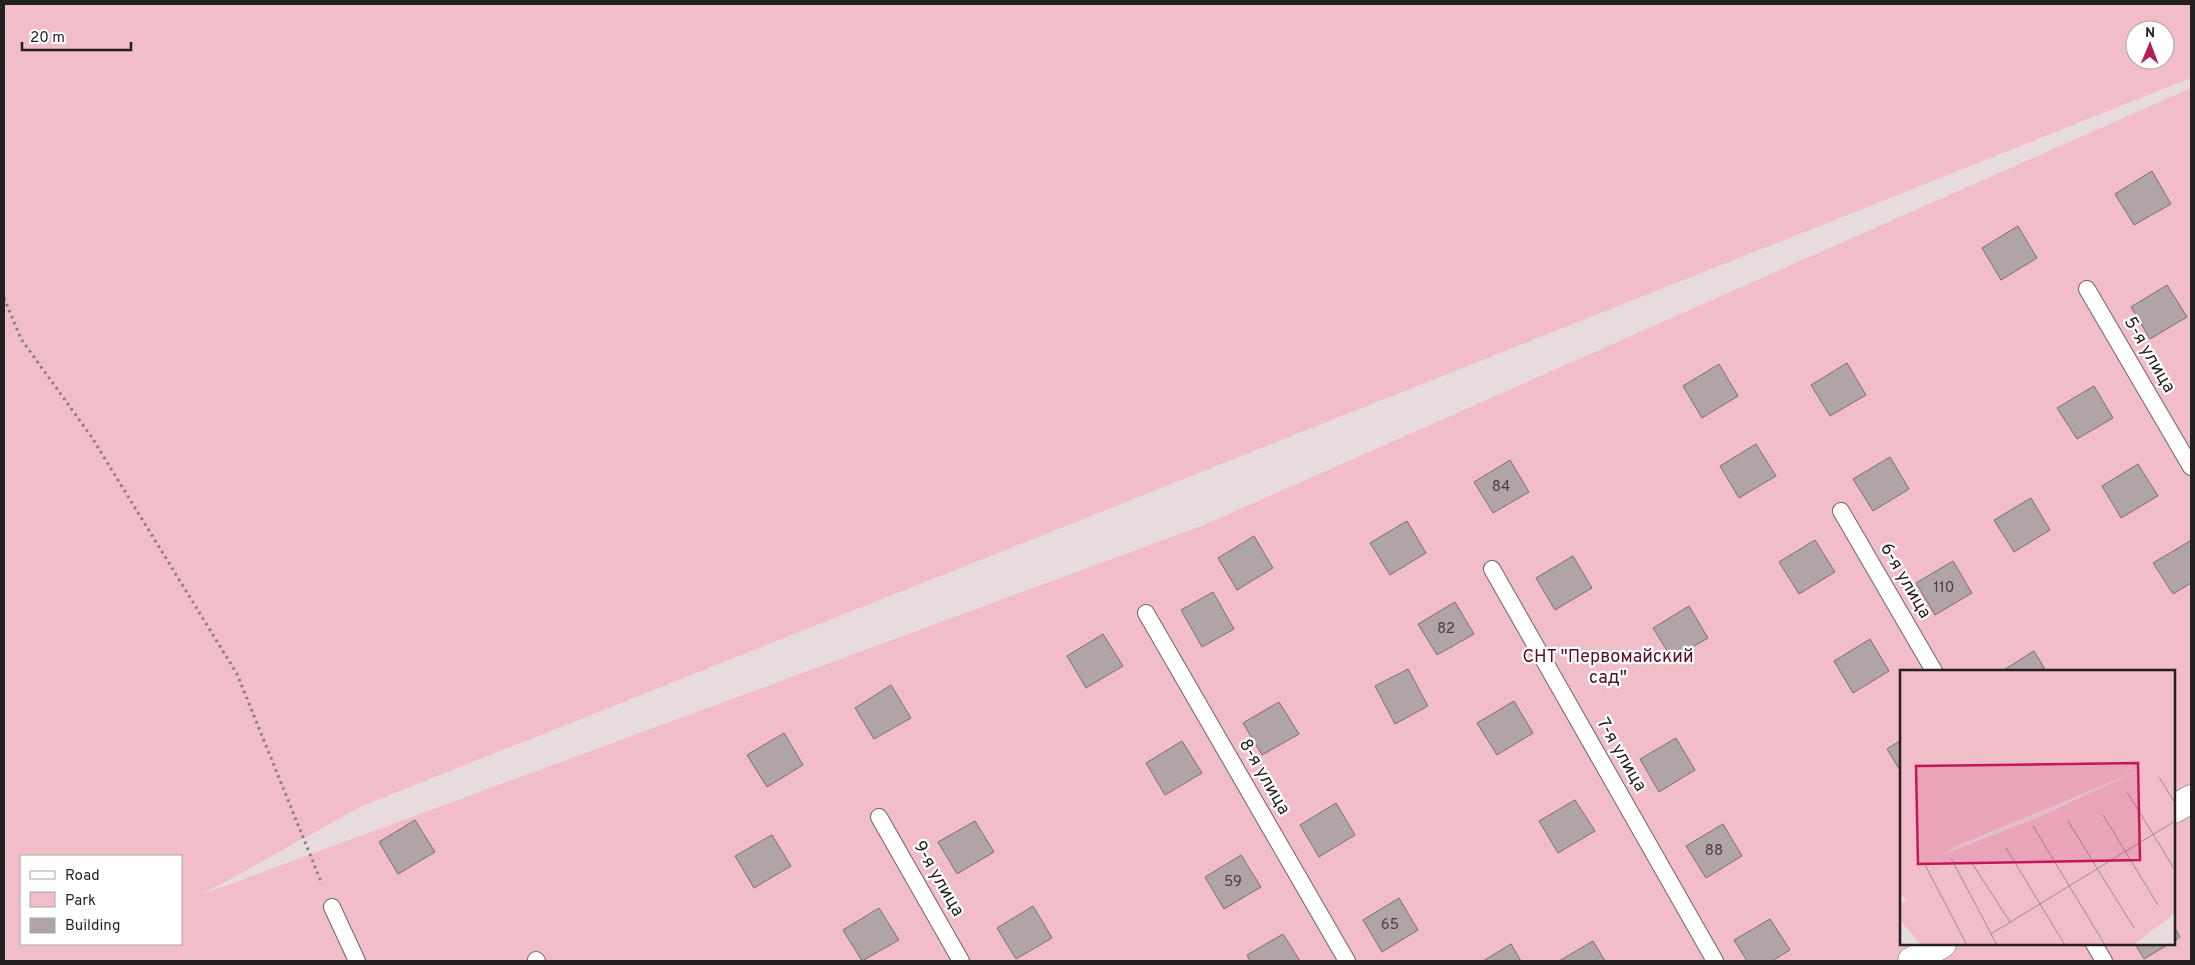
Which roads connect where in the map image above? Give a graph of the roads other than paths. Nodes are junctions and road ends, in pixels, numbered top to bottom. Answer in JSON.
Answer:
{"nodes":[{"id":1,"x":2087,"y":289,"type":"dead end"},
{"id":2,"x":2191,"y":467,"type":"edge"},
{"id":3,"x":1841,"y":511,"type":"dead end"},
{"id":4,"x":1492,"y":569,"type":"dead end"},
{"id":5,"x":1146,"y":613,"type":"dead end"},
{"id":6,"x":1933,"y":670,"type":"edge"},
{"id":7,"x":2191,"y":799,"type":"edge"},
{"id":8,"x":2175,"y":808,"type":"edge"},
{"id":9,"x":879,"y":817,"type":"dead end"},
{"id":10,"x":332,"y":907,"type":"road end"},
{"id":11,"x":1940,"y":945,"type":"edge"},
{"id":12,"x":2095,"y":945,"type":"edge"},
{"id":13,"x":357,"y":961,"type":"edge"},
{"id":14,"x":961,"y":961,"type":"edge"},
{"id":15,"x":1347,"y":961,"type":"edge"},
{"id":16,"x":1715,"y":961,"type":"edge"},
{"id":17,"x":1912,"y":961,"type":"edge"},
{"id":18,"x":2104,"y":961,"type":"edge"}],
"edges":[{"from":1,"to":2,"type":"lane","name":"5-я улица"},
{"from":3,"to":6,"type":"lane","name":"6-я улица"},
{"from":4,"to":16,"type":"lane","name":"7-я улица"},
{"from":5,"to":15,"type":"lane","name":"8-я улица"},
{"from":7,"to":8,"type":"street"},
{"from":9,"to":14,"type":"lane","name":"9-я улица"},
{"from":10,"to":13,"type":"lane"},
{"from":11,"to":17,"type":"street"},
{"from":12,"to":18,"type":"lane"}]}
